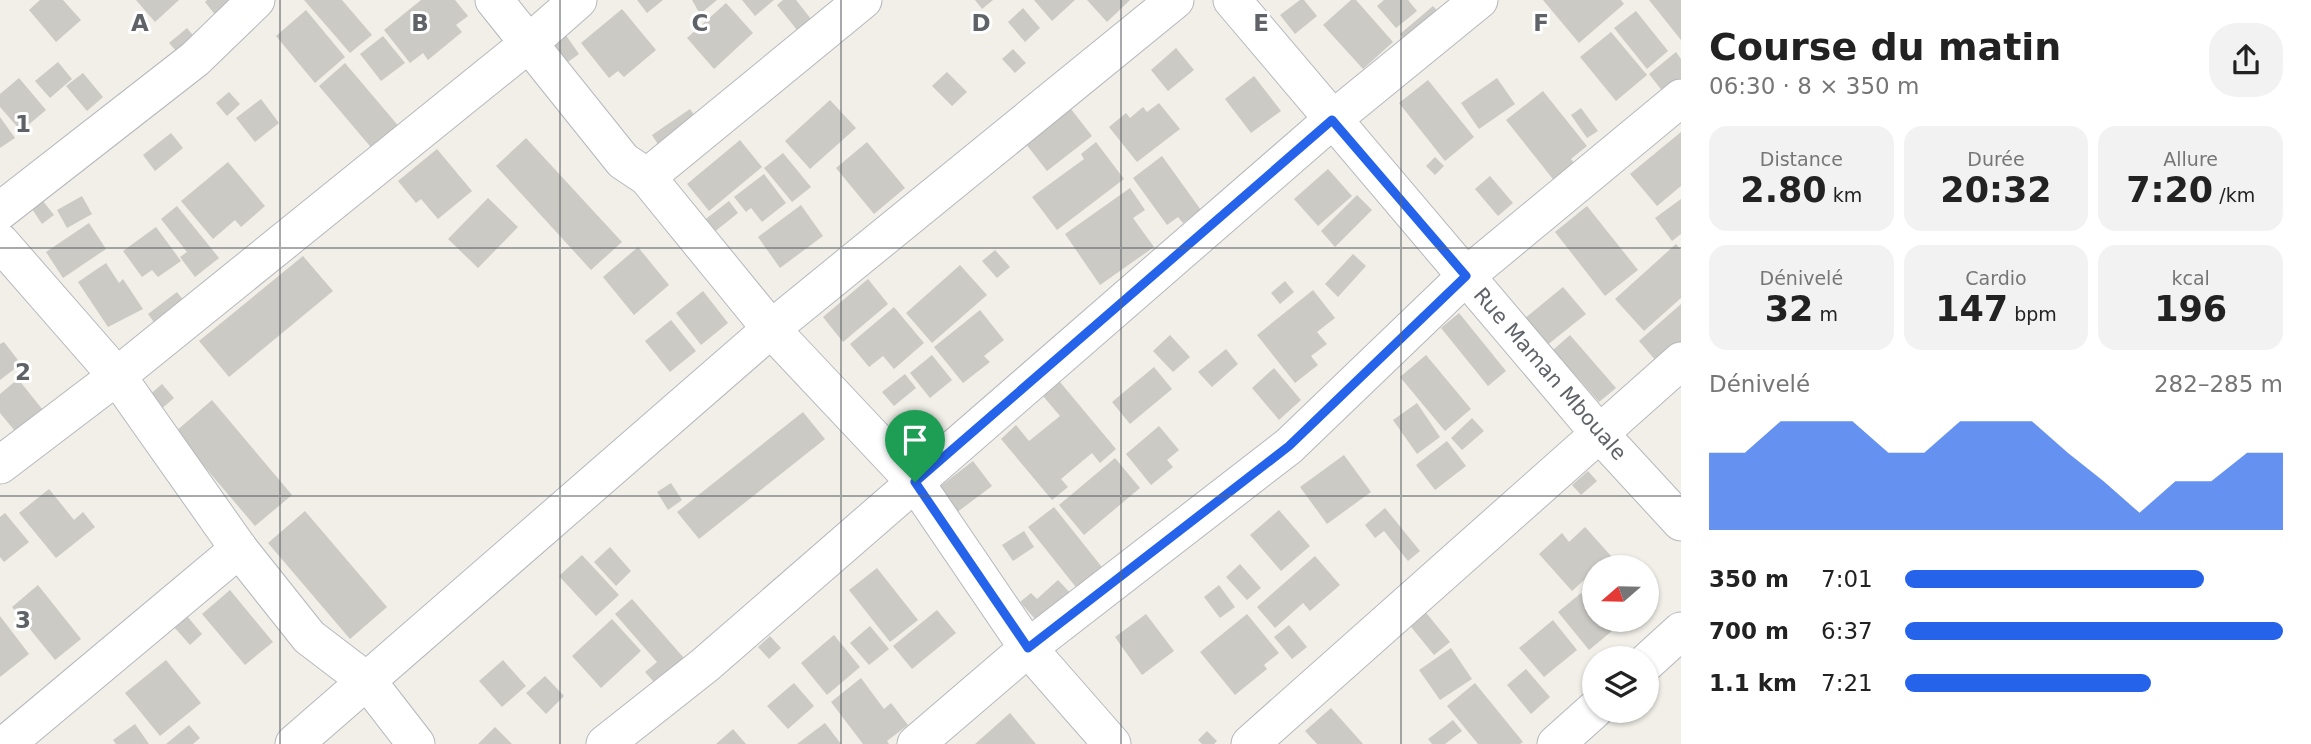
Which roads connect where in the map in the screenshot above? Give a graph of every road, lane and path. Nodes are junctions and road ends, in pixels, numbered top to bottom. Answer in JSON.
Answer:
{"nodes":[{"id":1,"x":256,"y":0,"type":"edge"},
{"id":2,"x":494,"y":0,"type":"edge"},
{"id":3,"x":578,"y":0,"type":"edge"},
{"id":4,"x":863,"y":0,"type":"edge"},
{"id":5,"x":1175,"y":0,"type":"edge"},
{"id":6,"x":1233,"y":0,"type":"edge"},
{"id":7,"x":1479,"y":0,"type":"edge"},
{"id":8,"x":528,"y":44,"type":"junction"},
{"id":9,"x":1681,"y":98,"type":"edge"},
{"id":10,"x":1332,"y":120,"type":"junction"},
{"id":11,"x":648,"y":177,"type":"junction"},
{"id":12,"x":0,"y":211,"type":"edge"},
{"id":13,"x":0,"y":242,"type":"edge"},
{"id":14,"x":1466,"y":276,"type":"junction"},
{"id":15,"x":771,"y":329,"type":"junction"},
{"id":16,"x":1681,"y":361,"type":"edge"},
{"id":17,"x":117,"y":376,"type":"junction"},
{"id":18,"x":1599,"y":433,"type":"junction"},
{"id":19,"x":0,"y":465,"type":"edge"},
{"id":20,"x":915,"y":482,"type":"junction"},
{"id":21,"x":1681,"y":522,"type":"edge"},
{"id":22,"x":239,"y":549,"type":"junction"},
{"id":23,"x":1681,"y":631,"type":"edge"},
{"id":24,"x":1028,"y":648,"type":"junction"},
{"id":25,"x":1659,"y":651,"type":"edge"},
{"id":26,"x":368,"y":682,"type":"junction"},
{"id":27,"x":1582,"y":721,"type":"edge"},
{"id":28,"x":6,"y":744,"type":"edge"},
{"id":29,"x":294,"y":744,"type":"edge"},
{"id":30,"x":416,"y":744,"type":"edge"},
{"id":31,"x":605,"y":744,"type":"edge"},
{"id":32,"x":916,"y":744,"type":"edge"},
{"id":33,"x":1112,"y":744,"type":"edge"},
{"id":34,"x":1250,"y":744,"type":"edge"},
{"id":35,"x":1556,"y":744,"type":"edge"}],
"edges":[{"from":1,"to":12,"type":"street"},
{"from":2,"to":8,"type":"street"},
{"from":3,"to":8,"type":"street"},
{"from":4,"to":11,"type":"street"},
{"from":5,"to":15,"type":"street"},
{"from":6,"to":10,"type":"street","name":"Rue Maman Mbouale"},
{"from":7,"to":10,"type":"street"},
{"from":8,"to":11,"type":"street"},
{"from":8,"to":17,"type":"street"},
{"from":9,"to":14,"type":"street"},
{"from":10,"to":14,"type":"street","name":"Rue Maman Mbouale"},
{"from":10,"to":20,"type":"street"},
{"from":11,"to":15,"type":"street"},
{"from":13,"to":17,"type":"street"},
{"from":14,"to":18,"type":"street","name":"Rue Maman Mbouale"},
{"from":14,"to":24,"type":"street"},
{"from":15,"to":20,"type":"street"},
{"from":15,"to":26,"type":"street"},
{"from":16,"to":18,"type":"street"},
{"from":17,"to":19,"type":"street"},
{"from":17,"to":22,"type":"street"},
{"from":18,"to":21,"type":"street","name":"Rue Maman Mbouale"},
{"from":18,"to":34,"type":"street"},
{"from":20,"to":24,"type":"street"},
{"from":20,"to":31,"type":"street"},
{"from":22,"to":26,"type":"street"},
{"from":22,"to":28,"type":"street"},
{"from":23,"to":25,"type":"street"},
{"from":24,"to":32,"type":"street"},
{"from":24,"to":33,"type":"street"},
{"from":26,"to":29,"type":"street"},
{"from":26,"to":30,"type":"street"},
{"from":27,"to":35,"type":"street"}]}
